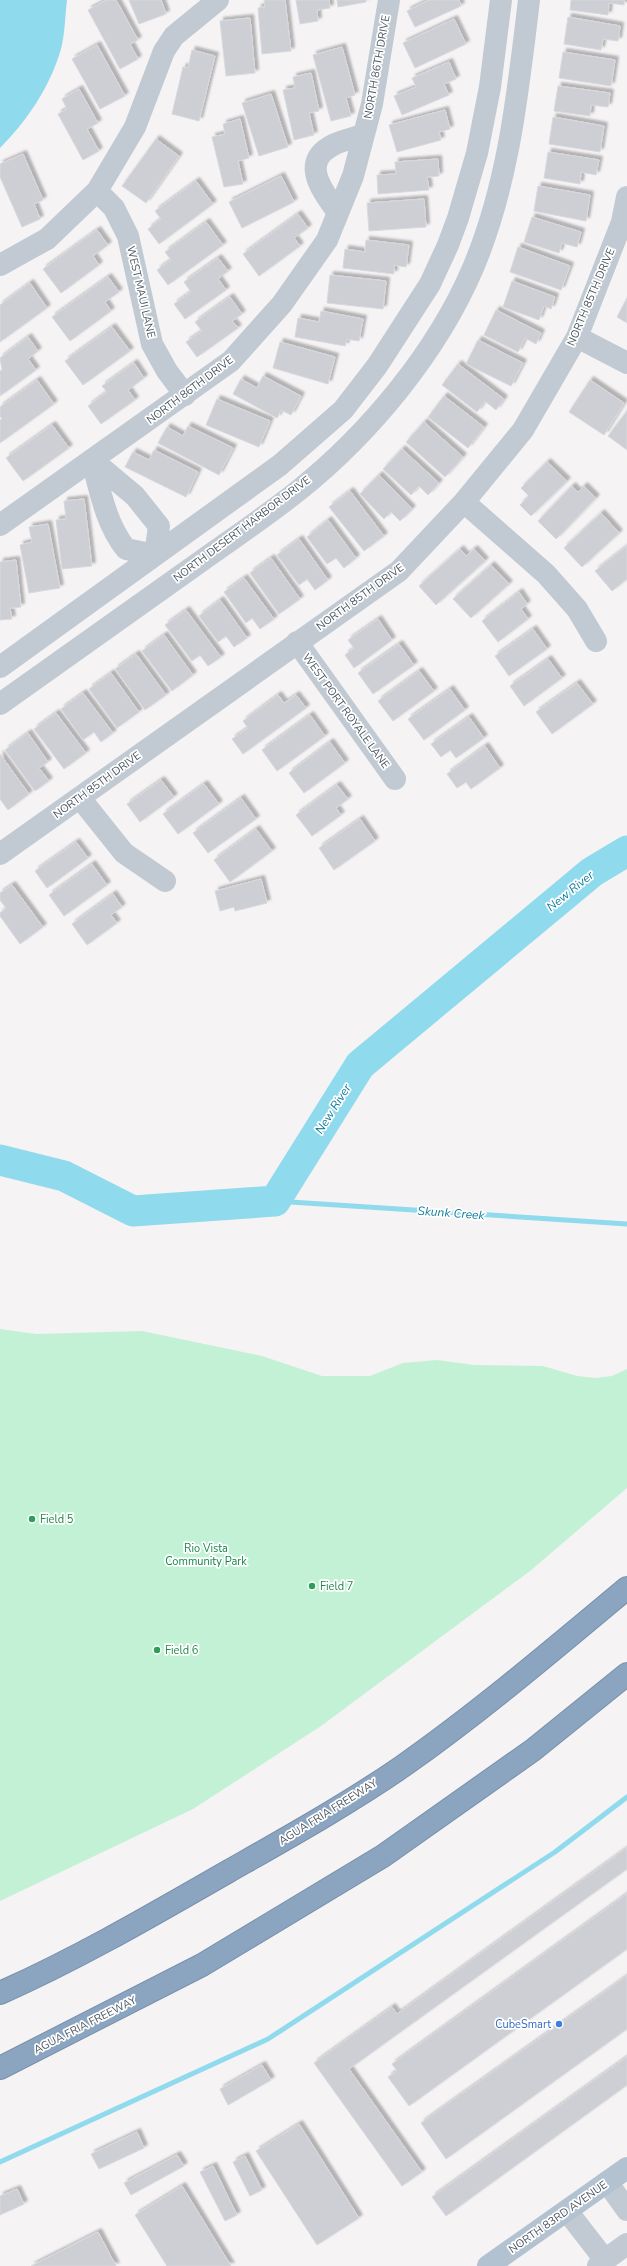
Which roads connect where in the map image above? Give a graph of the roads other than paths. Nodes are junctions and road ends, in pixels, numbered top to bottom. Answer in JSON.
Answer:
{"nodes":[{"id":1,"x":218,"y":0,"type":"edge"},
{"id":2,"x":389,"y":0,"type":"edge"},
{"id":3,"x":502,"y":0,"type":"edge"},
{"id":4,"x":529,"y":0,"type":"edge"},
{"id":5,"x":364,"y":134,"type":"junction"},
{"id":6,"x":97,"y":191,"type":"junction"},
{"id":7,"x":627,"y":197,"type":"edge"},
{"id":8,"x":338,"y":213,"type":"junction"},
{"id":9,"x":0,"y":265,"type":"edge"},
{"id":10,"x":577,"y":337,"type":"junction"},
{"id":11,"x":627,"y":363,"type":"edge"},
{"id":12,"x":185,"y":394,"type":"junction"},
{"id":13,"x":92,"y":460,"type":"junction"},
{"id":14,"x":135,"y":496,"type":"junction"},
{"id":15,"x":464,"y":502,"type":"junction"},
{"id":16,"x":107,"y":514,"type":"junction"},
{"id":17,"x":2,"y":519,"type":"edge"},
{"id":18,"x":155,"y":555,"type":"junction"},
{"id":19,"x":174,"y":580,"type":"junction"},
{"id":20,"x":596,"y":641,"type":"dead end"},
{"id":21,"x":297,"y":642,"type":"junction"},
{"id":22,"x":0,"y":667,"type":"edge"},
{"id":23,"x":0,"y":704,"type":"edge"},
{"id":24,"x":395,"y":779,"type":"dead end"},
{"id":25,"x":80,"y":798,"type":"junction"},
{"id":26,"x":0,"y":854,"type":"edge"},
{"id":27,"x":165,"y":880,"type":"dead end"},
{"id":28,"x":627,"y":1588,"type":"edge"},
{"id":29,"x":627,"y":1674,"type":"edge"},
{"id":30,"x":0,"y":1993,"type":"edge"},
{"id":31,"x":0,"y":2068,"type":"edge"},
{"id":32,"x":627,"y":2168,"type":"edge"},
{"id":33,"x":607,"y":2182,"type":"junction"},
{"id":34,"x":627,"y":2210,"type":"edge"},
{"id":35,"x":567,"y":2211,"type":"junction"},
{"id":36,"x":627,"y":2244,"type":"edge"},
{"id":37,"x":601,"y":2263,"type":"edge"},
{"id":38,"x":488,"y":2266,"type":"edge"}],
"edges":[{"from":1,"to":6,"type":"street"},
{"from":2,"to":5,"type":"street","name":"NORTH 86TH DRIVE"},
{"from":3,"to":18,"type":"street"},
{"from":4,"to":19,"type":"street","name":"NORTH DESERT HARBOR DRIVE"},
{"from":5,"to":8,"type":"street","name":"NORTH 86TH DRIVE"},
{"from":5,"to":8,"type":"street","name":"NORTH 86TH DRIVE"},
{"from":6,"to":9,"type":"street"},
{"from":6,"to":12,"type":"street","name":"WEST MAUI LANE"},
{"from":7,"to":10,"type":"street","name":"NORTH 85TH DRIVE"},
{"from":8,"to":12,"type":"street","name":"NORTH 86TH DRIVE"},
{"from":10,"to":11,"type":"street"},
{"from":10,"to":15,"type":"street","name":"NORTH 85TH DRIVE"},
{"from":12,"to":13,"type":"street","name":"NORTH 86TH DRIVE"},
{"from":13,"to":14,"type":"street"},
{"from":13,"to":16,"type":"street"},
{"from":13,"to":17,"type":"street","name":"NORTH 86TH DRIVE"},
{"from":14,"to":16,"type":"street"},
{"from":14,"to":18,"type":"street"},
{"from":15,"to":20,"type":"street"},
{"from":15,"to":21,"type":"street","name":"NORTH 85TH DRIVE"},
{"from":16,"to":18,"type":"street"},
{"from":18,"to":19,"type":"street"},
{"from":18,"to":22,"type":"street"},
{"from":19,"to":23,"type":"street","name":"NORTH DESERT HARBOR DRIVE"},
{"from":21,"to":24,"type":"street","name":"WEST PORT ROYALE LANE"},
{"from":21,"to":25,"type":"street","name":"NORTH 85TH DRIVE"},
{"from":25,"to":26,"type":"street","name":"NORTH 85TH DRIVE"},
{"from":25,"to":27,"type":"street"},
{"from":28,"to":30,"type":"highway","name":"AGUA FRIA FREEWAY"},
{"from":29,"to":31,"type":"highway","name":"AGUA FRIA FREEWAY"},
{"from":32,"to":33,"type":"main road","name":"NORTH 83RD AVENUE"},
{"from":33,"to":34,"type":"street"},
{"from":33,"to":35,"type":"main road","name":"NORTH 83RD AVENUE"},
{"from":35,"to":37,"type":"street"},
{"from":35,"to":38,"type":"main road","name":"NORTH 83RD AVENUE"},
{"from":36,"to":37,"type":"street"}]}
